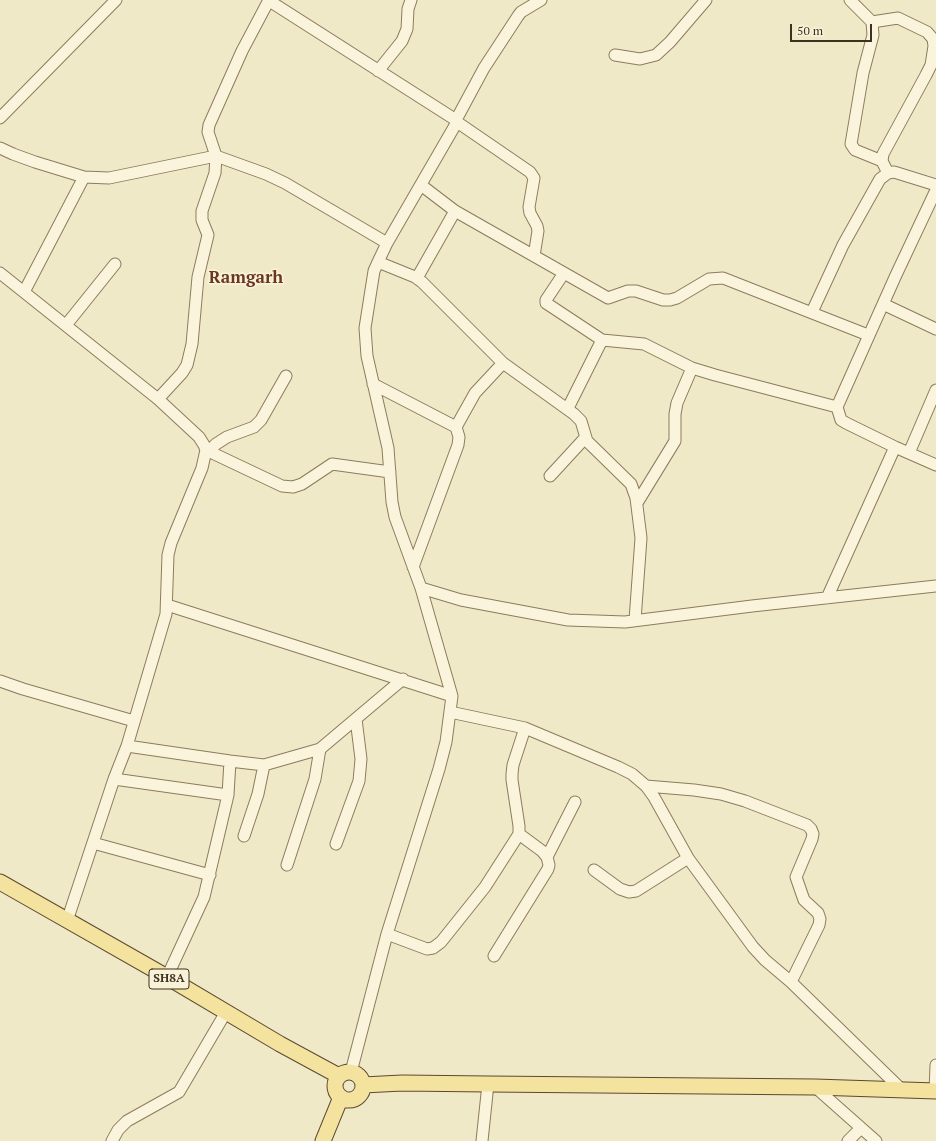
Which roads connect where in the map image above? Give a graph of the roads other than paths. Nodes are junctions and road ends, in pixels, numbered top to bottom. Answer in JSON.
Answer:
{"nodes":[{"id":1,"x":116,"y":0,"type":"edge"},
{"id":2,"x":269,"y":0,"type":"edge"},
{"id":3,"x":411,"y":0,"type":"edge"},
{"id":4,"x":541,"y":0,"type":"edge"},
{"id":5,"x":706,"y":0,"type":"edge"},
{"id":6,"x":850,"y":0,"type":"edge"},
{"id":7,"x":872,"y":22,"type":"junction"},
{"id":8,"x":615,"y":55,"type":"dead end"},
{"id":9,"x":378,"y":71,"type":"junction"},
{"id":10,"x":0,"y":118,"type":"edge"},
{"id":11,"x":457,"y":121,"type":"junction"},
{"id":12,"x":0,"y":148,"type":"edge"},
{"id":13,"x":216,"y":156,"type":"junction"},
{"id":14,"x":882,"y":161,"type":"junction"},
{"id":15,"x":888,"y":173,"type":"junction"},
{"id":16,"x":84,"y":177,"type":"junction"},
{"id":17,"x":421,"y":185,"type":"junction"},
{"id":18,"x":936,"y":185,"type":"edge"},
{"id":19,"x":936,"y":190,"type":"edge"},
{"id":20,"x":455,"y":210,"type":"junction"},
{"id":21,"x":387,"y":243,"type":"junction"},
{"id":22,"x":534,"y":256,"type":"junction"},
{"id":23,"x":378,"y":262,"type":"junction"},
{"id":24,"x":115,"y":264,"type":"dead end"},
{"id":25,"x":0,"y":273,"type":"edge"},
{"id":26,"x":564,"y":273,"type":"junction"},
{"id":27,"x":417,"y":278,"type":"junction"},
{"id":28,"x":24,"y":292,"type":"junction"},
{"id":29,"x":883,"y":304,"type":"junction"},
{"id":30,"x":812,"y":312,"type":"junction"},
{"id":31,"x":66,"y":325,"type":"junction"},
{"id":32,"x":936,"y":329,"type":"edge"},
{"id":33,"x":868,"y":335,"type":"junction"},
{"id":34,"x":602,"y":340,"type":"junction"},
{"id":35,"x":503,"y":363,"type":"junction"},
{"id":36,"x":692,"y":368,"type":"junction"},
{"id":37,"x":286,"y":376,"type":"dead end"},
{"id":38,"x":373,"y":384,"type":"junction"},
{"id":39,"x":935,"y":395,"type":"edge"},
{"id":40,"x":158,"y":399,"type":"junction"},
{"id":41,"x":837,"y":406,"type":"junction"},
{"id":42,"x":568,"y":408,"type":"junction"},
{"id":43,"x":456,"y":427,"type":"junction"},
{"id":44,"x":585,"y":438,"type":"junction"},
{"id":45,"x":896,"y":448,"type":"junction"},
{"id":46,"x":207,"y":450,"type":"junction"},
{"id":47,"x":909,"y":453,"type":"junction"},
{"id":48,"x":936,"y":465,"type":"edge"},
{"id":49,"x":390,"y":472,"type":"junction"},
{"id":50,"x":550,"y":476,"type":"dead end"},
{"id":51,"x":637,"y":503,"type":"junction"},
{"id":52,"x":413,"y":566,"type":"junction"},
{"id":53,"x":936,"y":586,"type":"edge"},
{"id":54,"x":422,"y":592,"type":"junction"},
{"id":55,"x":827,"y":598,"type":"junction"},
{"id":56,"x":167,"y":605,"type":"junction"},
{"id":57,"x":635,"y":620,"type":"junction"},
{"id":58,"x":403,"y":680,"type":"junction"},
{"id":59,"x":0,"y":681,"type":"edge"},
{"id":60,"x":452,"y":694,"type":"junction"},
{"id":61,"x":450,"y":712,"type":"junction"},
{"id":62,"x":356,"y":719,"type":"junction"},
{"id":63,"x":134,"y":721,"type":"junction"},
{"id":64,"x":525,"y":728,"type":"junction"},
{"id":65,"x":127,"y":746,"type":"junction"},
{"id":66,"x":320,"y":749,"type":"junction"},
{"id":67,"x":230,"y":762,"type":"junction"},
{"id":68,"x":264,"y":765,"type":"junction"},
{"id":69,"x":114,"y":779,"type":"junction"},
{"id":70,"x":646,"y":786,"type":"junction"},
{"id":71,"x":228,"y":794,"type":"junction"},
{"id":72,"x":575,"y":802,"type":"dead end"},
{"id":73,"x":518,"y":834,"type":"junction"},
{"id":74,"x":244,"y":836,"type":"dead end"},
{"id":75,"x":93,"y":843,"type":"junction"},
{"id":76,"x":336,"y":844,"type":"dead end"},
{"id":77,"x":547,"y":857,"type":"junction"},
{"id":78,"x":688,"y":858,"type":"junction"},
{"id":79,"x":287,"y":865,"type":"dead end"},
{"id":80,"x":594,"y":870,"type":"dead end"},
{"id":81,"x":210,"y":875,"type":"junction"},
{"id":82,"x":0,"y":882,"type":"edge"},
{"id":83,"x":66,"y":920,"type":"junction"},
{"id":84,"x":387,"y":934,"type":"junction"},
{"id":85,"x":494,"y":956,"type":"dead end"},
{"id":86,"x":167,"y":978,"type":"junction"},
{"id":87,"x":791,"y":982,"type":"junction"},
{"id":88,"x":226,"y":1012,"type":"junction"},
{"id":89,"x":936,"y":1065,"type":"edge"},
{"id":90,"x":345,"y":1074,"type":"junction"},
{"id":91,"x":488,"y":1084,"type":"junction"},
{"id":92,"x":363,"y":1085,"type":"junction"},
{"id":93,"x":815,"y":1087,"type":"junction"},
{"id":94,"x":902,"y":1090,"type":"junction"},
{"id":95,"x":935,"y":1091,"type":"edge"},
{"id":96,"x":341,"y":1097,"type":"junction"},
{"id":97,"x":861,"y":1128,"type":"junction"},
{"id":98,"x":112,"y":1141,"type":"edge"},
{"id":99,"x":323,"y":1141,"type":"edge"},
{"id":100,"x":482,"y":1141,"type":"edge"},
{"id":101,"x":848,"y":1141,"type":"edge"},
{"id":102,"x":876,"y":1141,"type":"edge"}],
"edges":[{"from":1,"to":10,"type":"street"},
{"from":2,"to":9,"type":"street"},
{"from":2,"to":13,"type":"street"},
{"from":3,"to":9,"type":"street"},
{"from":4,"to":11,"type":"street"},
{"from":5,"to":8,"type":"street"},
{"from":6,"to":7,"type":"street"},
{"from":7,"to":14,"type":"street"},
{"from":7,"to":14,"type":"street"},
{"from":9,"to":11,"type":"street"},
{"from":11,"to":17,"type":"street"},
{"from":11,"to":22,"type":"street"},
{"from":12,"to":16,"type":"street"},
{"from":13,"to":16,"type":"street"},
{"from":13,"to":21,"type":"street"},
{"from":13,"to":40,"type":"street"},
{"from":14,"to":15,"type":"street"},
{"from":15,"to":18,"type":"street"},
{"from":15,"to":30,"type":"street"},
{"from":16,"to":28,"type":"street"},
{"from":17,"to":20,"type":"street"},
{"from":17,"to":21,"type":"street"},
{"from":19,"to":29,"type":"street"},
{"from":20,"to":22,"type":"street"},
{"from":20,"to":27,"type":"street"},
{"from":21,"to":23,"type":"street"},
{"from":22,"to":26,"type":"street"},
{"from":23,"to":27,"type":"street"},
{"from":23,"to":38,"type":"street"},
{"from":24,"to":31,"type":"street"},
{"from":25,"to":28,"type":"street"},
{"from":26,"to":30,"type":"street"},
{"from":26,"to":34,"type":"street"},
{"from":27,"to":35,"type":"street"},
{"from":28,"to":31,"type":"street"},
{"from":29,"to":32,"type":"street"},
{"from":29,"to":33,"type":"street"},
{"from":30,"to":33,"type":"street"},
{"from":31,"to":40,"type":"street"},
{"from":33,"to":41,"type":"street"},
{"from":34,"to":36,"type":"street"},
{"from":34,"to":42,"type":"street"},
{"from":35,"to":42,"type":"street"},
{"from":35,"to":43,"type":"street"},
{"from":36,"to":41,"type":"street"},
{"from":36,"to":51,"type":"street"},
{"from":37,"to":46,"type":"street"},
{"from":38,"to":43,"type":"street"},
{"from":38,"to":49,"type":"street"},
{"from":39,"to":47,"type":"street"},
{"from":40,"to":46,"type":"street"},
{"from":41,"to":45,"type":"street"},
{"from":42,"to":44,"type":"street"},
{"from":43,"to":52,"type":"street"},
{"from":44,"to":50,"type":"street"},
{"from":44,"to":51,"type":"street"},
{"from":45,"to":47,"type":"street"},
{"from":45,"to":55,"type":"street"},
{"from":46,"to":49,"type":"street"},
{"from":46,"to":56,"type":"street"},
{"from":47,"to":48,"type":"street"},
{"from":49,"to":52,"type":"street"},
{"from":51,"to":57,"type":"street"},
{"from":52,"to":54,"type":"street"},
{"from":53,"to":55,"type":"street"},
{"from":54,"to":57,"type":"street"},
{"from":54,"to":60,"type":"street"},
{"from":55,"to":57,"type":"street"},
{"from":56,"to":58,"type":"street"},
{"from":56,"to":63,"type":"street"},
{"from":58,"to":60,"type":"street"},
{"from":58,"to":62,"type":"street"},
{"from":59,"to":63,"type":"street"},
{"from":60,"to":61,"type":"street"},
{"from":61,"to":64,"type":"street"},
{"from":61,"to":84,"type":"street"},
{"from":62,"to":66,"type":"street"},
{"from":62,"to":76,"type":"street"},
{"from":63,"to":65,"type":"street"},
{"from":64,"to":70,"type":"street"},
{"from":64,"to":73,"type":"street"},
{"from":65,"to":67,"type":"street"},
{"from":65,"to":69,"type":"street"},
{"from":66,"to":68,"type":"street"},
{"from":66,"to":79,"type":"street"},
{"from":67,"to":68,"type":"street"},
{"from":67,"to":71,"type":"street"},
{"from":68,"to":74,"type":"street"},
{"from":69,"to":71,"type":"street"},
{"from":69,"to":75,"type":"street"},
{"from":70,"to":78,"type":"street"},
{"from":70,"to":87,"type":"street"},
{"from":71,"to":81,"type":"street"},
{"from":72,"to":77,"type":"street"},
{"from":73,"to":77,"type":"street"},
{"from":73,"to":84,"type":"street"},
{"from":75,"to":81,"type":"street"},
{"from":75,"to":83,"type":"street"},
{"from":77,"to":85,"type":"street"},
{"from":78,"to":80,"type":"street"},
{"from":78,"to":87,"type":"street"},
{"from":81,"to":86,"type":"street"},
{"from":82,"to":83,"type":"main road","number":"SH8A"},
{"from":83,"to":86,"type":"main road","number":"SH8A"},
{"from":84,"to":90,"type":"street"},
{"from":86,"to":88,"type":"main road","number":"SH8A"},
{"from":87,"to":94,"type":"street"},
{"from":88,"to":90,"type":"main road","number":"SH8A"},
{"from":88,"to":98,"type":"street"},
{"from":89,"to":95,"type":"street"},
{"from":90,"to":92,"type":"main road","number":"SH8A"},
{"from":90,"to":96,"type":"main road"},
{"from":91,"to":92,"type":"main road"},
{"from":91,"to":93,"type":"main road"},
{"from":91,"to":100,"type":"street"},
{"from":92,"to":96,"type":"main road"},
{"from":93,"to":94,"type":"main road"},
{"from":93,"to":97,"type":"street"},
{"from":94,"to":95,"type":"main road"},
{"from":96,"to":99,"type":"main road"},
{"from":97,"to":101,"type":"street"},
{"from":97,"to":102,"type":"street"}]}
